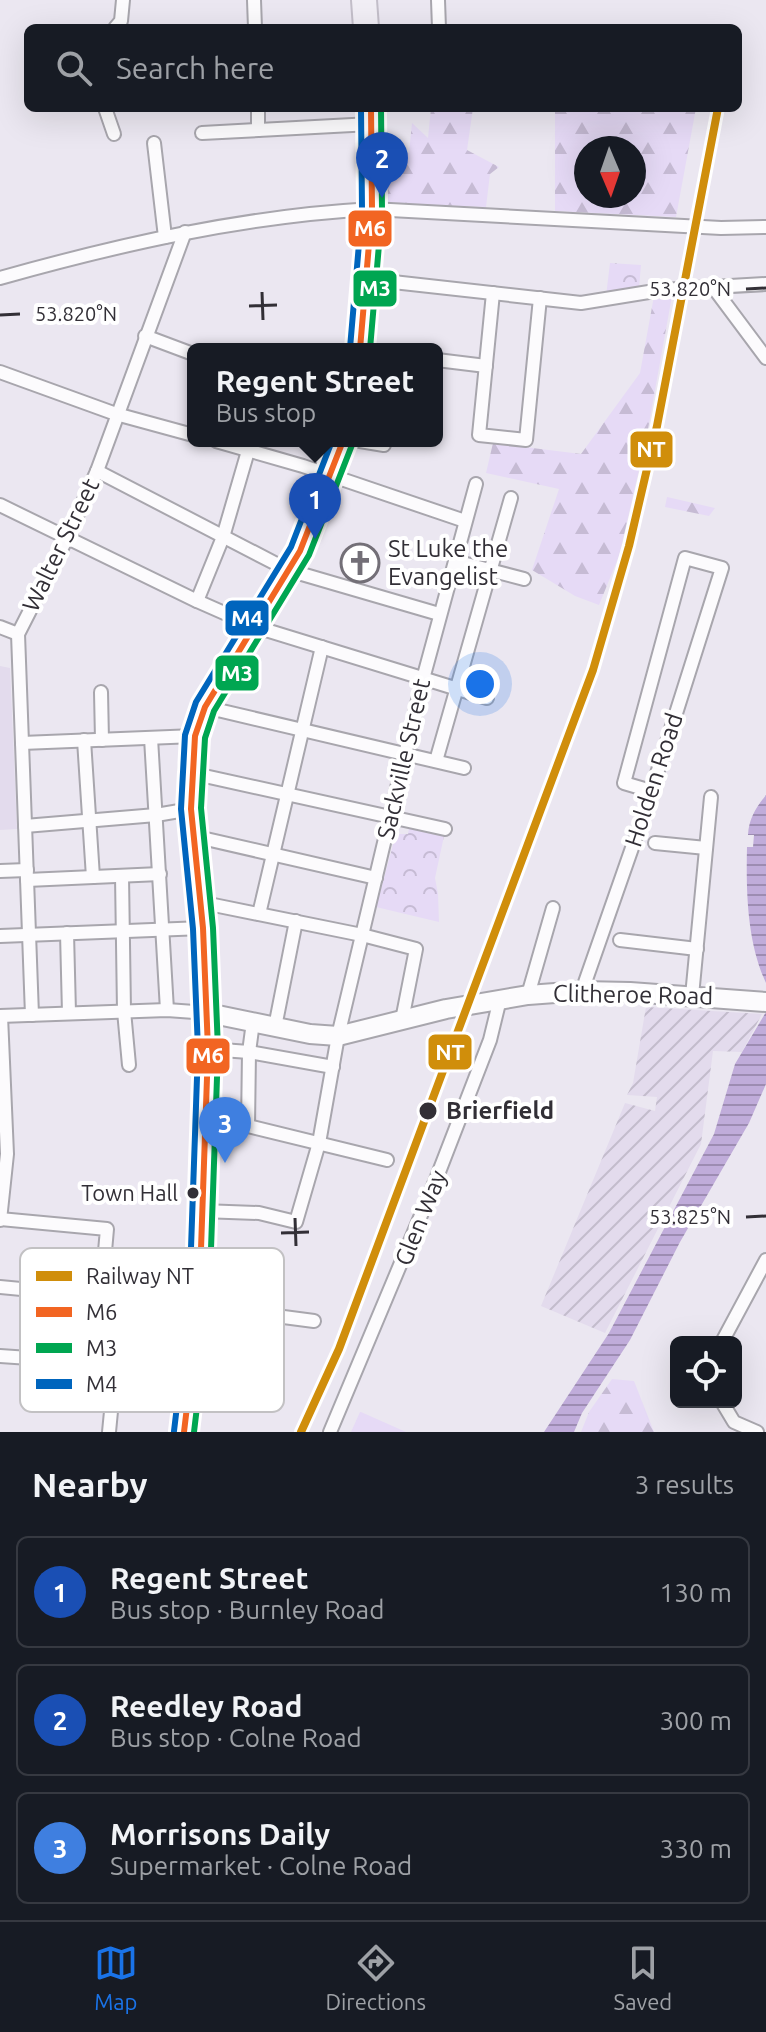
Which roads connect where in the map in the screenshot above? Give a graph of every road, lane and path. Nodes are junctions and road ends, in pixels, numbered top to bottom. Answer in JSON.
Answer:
{"nodes":[{"id":1,"x":123,"y":0,"type":"edge"},
{"id":2,"x":254,"y":0,"type":"edge"},
{"id":3,"x":364,"y":0,"type":"edge"},
{"id":4,"x":438,"y":0,"type":"edge"},
{"id":5,"x":118,"y":24,"type":"edge"},
{"id":6,"x":255,"y":24,"type":"edge"},
{"id":7,"x":366,"y":24,"type":"edge"},
{"id":8,"x":439,"y":24,"type":"edge"},
{"id":9,"x":106,"y":112,"type":"edge"},
{"id":10,"x":258,"y":112,"type":"edge"},
{"id":11,"x":371,"y":116,"type":"edge"},
{"id":12,"x":258,"y":130,"type":"junction"},
{"id":13,"x":202,"y":133,"type":"dead end"},
{"id":14,"x":114,"y":134,"type":"dead end"},
{"id":15,"x":154,"y":143,"type":"dead end"},
{"id":16,"x":372,"y":209,"type":"junction"},
{"id":17,"x":766,"y":227,"type":"edge"},
{"id":18,"x":185,"y":232,"type":"junction"},
{"id":19,"x":165,"y":237,"type":"junction"},
{"id":20,"x":0,"y":278,"type":"edge"},
{"id":21,"x":366,"y":279,"type":"junction"},
{"id":22,"x":766,"y":284,"type":"edge"},
{"id":23,"x":711,"y":287,"type":"junction"},
{"id":24,"x":493,"y":293,"type":"junction"},
{"id":25,"x":540,"y":298,"type":"junction"},
{"id":26,"x":145,"y":336,"type":"junction"},
{"id":27,"x":361,"y":343,"type":"edge"},
{"id":28,"x":187,"y":352,"type":"edge"},
{"id":29,"x":766,"y":358,"type":"edge"},
{"id":30,"x":443,"y":361,"type":"edge"},
{"id":31,"x":486,"y":366,"type":"junction"},
{"id":32,"x":0,"y":372,"type":"edge"},
{"id":33,"x":116,"y":414,"type":"junction"},
{"id":34,"x":187,"y":433,"type":"edge"},
{"id":35,"x":235,"y":447,"type":"edge"},
{"id":36,"x":341,"y":447,"type":"edge"},
{"id":37,"x":248,"y":451,"type":"junction"},
{"id":38,"x":97,"y":471,"type":"junction"},
{"id":39,"x":331,"y":476,"type":"junction"},
{"id":40,"x":476,"y":484,"type":"dead end"},
{"id":41,"x":511,"y":498,"type":"dead end"},
{"id":42,"x":0,"y":505,"type":"edge"},
{"id":43,"x":465,"y":521,"type":"junction"},
{"id":44,"x":223,"y":537,"type":"junction"},
{"id":45,"x":67,"y":538,"type":"junction"},
{"id":46,"x":455,"y":561,"type":"junction"},
{"id":47,"x":288,"y":570,"type":"junction"},
{"id":48,"x":490,"y":572,"type":"junction"},
{"id":49,"x":524,"y":579,"type":"dead end"},
{"id":50,"x":197,"y":601,"type":"junction"},
{"id":51,"x":439,"y":614,"type":"junction"},
{"id":52,"x":0,"y":627,"type":"edge"},
{"id":53,"x":256,"y":627,"type":"junction"},
{"id":54,"x":18,"y":634,"type":"junction"},
{"id":55,"x":322,"y":647,"type":"junction"},
{"id":56,"x":423,"y":679,"type":"junction"},
{"id":57,"x":456,"y":688,"type":"junction"},
{"id":58,"x":101,"y":692,"type":"dead end"},
{"id":59,"x":487,"y":698,"type":"dead end"},
{"id":60,"x":205,"y":707,"type":"junction"},
{"id":61,"x":303,"y":730,"type":"junction"},
{"id":62,"x":195,"y":736,"type":"junction"},
{"id":63,"x":151,"y":738,"type":"junction"},
{"id":64,"x":84,"y":740,"type":"junction"},
{"id":65,"x":102,"y":740,"type":"junction"},
{"id":66,"x":22,"y":743,"type":"junction"},
{"id":67,"x":405,"y":754,"type":"junction"},
{"id":68,"x":436,"y":761,"type":"junction"},
{"id":69,"x":464,"y":768,"type":"dead end"},
{"id":70,"x":191,"y":773,"type":"junction"},
{"id":71,"x":651,"y":791,"type":"junction"},
{"id":72,"x":288,"y":795,"type":"junction"},
{"id":73,"x":711,"y":797,"type":"dead end"},
{"id":74,"x":191,"y":809,"type":"junction"},
{"id":75,"x":156,"y":815,"type":"junction"},
{"id":76,"x":390,"y":817,"type":"junction"},
{"id":77,"x":89,"y":821,"type":"junction"},
{"id":78,"x":25,"y":826,"type":"junction"},
{"id":79,"x":445,"y":829,"type":"dead end"},
{"id":80,"x":193,"y":836,"type":"junction"},
{"id":81,"x":655,"y":843,"type":"dead end"},
{"id":82,"x":706,"y":848,"type":"junction"},
{"id":83,"x":273,"y":855,"type":"junction"},
{"id":84,"x":0,"y":871,"type":"edge"},
{"id":85,"x":160,"y":874,"type":"junction"},
{"id":86,"x":27,"y":875,"type":"junction"},
{"id":87,"x":122,"y":876,"type":"junction"},
{"id":88,"x":93,"y":877,"type":"junction"},
{"id":89,"x":376,"y":878,"type":"junction"},
{"id":90,"x":199,"y":902,"type":"junction"},
{"id":91,"x":553,"y":908,"type":"dead end"},
{"id":92,"x":259,"y":914,"type":"junction"},
{"id":93,"x":296,"y":921,"type":"junction"},
{"id":94,"x":203,"y":928,"type":"junction"},
{"id":95,"x":164,"y":930,"type":"junction"},
{"id":96,"x":123,"y":931,"type":"junction"},
{"id":97,"x":67,"y":933,"type":"junction"},
{"id":98,"x":29,"y":935,"type":"junction"},
{"id":99,"x":362,"y":935,"type":"junction"},
{"id":100,"x":0,"y":936,"type":"edge"},
{"id":101,"x":620,"y":940,"type":"dead end"},
{"id":102,"x":697,"y":949,"type":"junction"},
{"id":103,"x":582,"y":991,"type":"junction"},
{"id":104,"x":528,"y":995,"type":"junction"},
{"id":105,"x":692,"y":996,"type":"junction"},
{"id":106,"x":500,"y":999,"type":"junction"},
{"id":107,"x":764,"y":1001,"type":"edge"},
{"id":108,"x":167,"y":1010,"type":"junction"},
{"id":109,"x":124,"y":1011,"type":"junction"},
{"id":110,"x":69,"y":1013,"type":"junction"},
{"id":111,"x":208,"y":1013,"type":"junction"},
{"id":112,"x":32,"y":1015,"type":"junction"},
{"id":113,"x":0,"y":1016,"type":"edge"},
{"id":114,"x":402,"y":1020,"type":"junction"},
{"id":115,"x":253,"y":1022,"type":"junction"},
{"id":116,"x":275,"y":1027,"type":"junction"},
{"id":117,"x":338,"y":1036,"type":"junction"},
{"id":118,"x":208,"y":1049,"type":"junction"},
{"id":119,"x":249,"y":1052,"type":"junction"},
{"id":120,"x":129,"y":1065,"type":"dead end"},
{"id":121,"x":333,"y":1067,"type":"junction"},
{"id":122,"x":2,"y":1091,"type":"edge"},
{"id":123,"x":204,"y":1119,"type":"junction"},
{"id":124,"x":248,"y":1126,"type":"junction"},
{"id":125,"x":319,"y":1143,"type":"junction"},
{"id":126,"x":387,"y":1160,"type":"dead end"},
{"id":127,"x":202,"y":1211,"type":"junction"},
{"id":128,"x":0,"y":1219,"type":"edge"},
{"id":129,"x":105,"y":1248,"type":"edge"},
{"id":130,"x":201,"y":1248,"type":"edge"},
{"id":131,"x":766,"y":1260,"type":"edge"},
{"id":132,"x":0,"y":1287,"type":"edge"},
{"id":133,"x":20,"y":1289,"type":"edge"},
{"id":134,"x":284,"y":1317,"type":"edge"},
{"id":135,"x":314,"y":1321,"type":"dead end"},
{"id":136,"x":725,"y":1336,"type":"edge"},
{"id":137,"x":0,"y":1356,"type":"edge"},
{"id":138,"x":20,"y":1357,"type":"edge"},
{"id":139,"x":726,"y":1408,"type":"edge"},
{"id":140,"x":111,"y":1412,"type":"edge"},
{"id":141,"x":187,"y":1412,"type":"edge"},
{"id":142,"x":109,"y":1432,"type":"edge"},
{"id":143,"x":184,"y":1432,"type":"edge"},
{"id":144,"x":330,"y":1432,"type":"edge"},
{"id":145,"x":757,"y":1432,"type":"edge"}],
"edges":[{"from":1,"to":5,"type":"street"},
{"from":2,"to":6,"type":"street"},
{"from":3,"to":7,"type":"highway"},
{"from":4,"to":8,"type":"street"},
{"from":9,"to":14,"type":"street"},
{"from":10,"to":12,"type":"street"},
{"from":11,"to":12,"type":"street"},
{"from":11,"to":16,"type":"highway"},
{"from":12,"to":13,"type":"street"},
{"from":15,"to":19,"type":"street"},
{"from":16,"to":17,"type":"street"},
{"from":16,"to":18,"type":"street"},
{"from":16,"to":21,"type":"highway"},
{"from":18,"to":19,"type":"street"},
{"from":18,"to":26,"type":"street","name":"Walter Street"},
{"from":19,"to":20,"type":"street"},
{"from":21,"to":24,"type":"street"},
{"from":21,"to":27,"type":"highway"},
{"from":22,"to":23,"type":"street"},
{"from":23,"to":25,"type":"street"},
{"from":23,"to":29,"type":"street"},
{"from":24,"to":25,"type":"street"},
{"from":24,"to":31,"type":"street"},
{"from":25,"to":31,"type":"street"},
{"from":26,"to":28,"type":"street"},
{"from":26,"to":33,"type":"street","name":"Walter Street"},
{"from":30,"to":31,"type":"street"},
{"from":32,"to":33,"type":"street"},
{"from":33,"to":34,"type":"street"},
{"from":33,"to":38,"type":"street","name":"Walter Street"},
{"from":35,"to":37,"type":"street"},
{"from":36,"to":39,"type":"highway"},
{"from":37,"to":39,"type":"street"},
{"from":37,"to":44,"type":"street"},
{"from":38,"to":44,"type":"street"},
{"from":38,"to":45,"type":"street","name":"Walter Street"},
{"from":39,"to":43,"type":"street"},
{"from":39,"to":47,"type":"highway"},
{"from":40,"to":43,"type":"street","name":"Sackville Street"},
{"from":41,"to":48,"type":"street"},
{"from":42,"to":45,"type":"street"},
{"from":43,"to":46,"type":"street","name":"Sackville Street"},
{"from":44,"to":47,"type":"street"},
{"from":44,"to":50,"type":"street"},
{"from":45,"to":50,"type":"street"},
{"from":45,"to":54,"type":"street","name":"Walter Street"},
{"from":46,"to":48,"type":"street"},
{"from":46,"to":51,"type":"street","name":"Sackville Street"},
{"from":47,"to":51,"type":"street"},
{"from":47,"to":53,"type":"highway"},
{"from":48,"to":49,"type":"street"},
{"from":48,"to":57,"type":"street"},
{"from":50,"to":53,"type":"street"},
{"from":51,"to":56,"type":"street","name":"Sackville Street"},
{"from":52,"to":54,"type":"street"},
{"from":53,"to":55,"type":"street"},
{"from":53,"to":60,"type":"highway"},
{"from":54,"to":66,"type":"street","name":"Walter Street"},
{"from":55,"to":56,"type":"street"},
{"from":55,"to":61,"type":"street"},
{"from":56,"to":57,"type":"street"},
{"from":56,"to":67,"type":"street","name":"Sackville Street"},
{"from":57,"to":59,"type":"street"},
{"from":57,"to":68,"type":"street"},
{"from":58,"to":65,"type":"street"},
{"from":60,"to":61,"type":"street"},
{"from":60,"to":62,"type":"highway"},
{"from":61,"to":67,"type":"street"},
{"from":61,"to":72,"type":"street"},
{"from":62,"to":63,"type":"street"},
{"from":62,"to":70,"type":"highway"},
{"from":63,"to":65,"type":"street"},
{"from":63,"to":75,"type":"street"},
{"from":64,"to":65,"type":"street"},
{"from":64,"to":66,"type":"street"},
{"from":64,"to":77,"type":"street"},
{"from":66,"to":78,"type":"street","name":"Walter Street"},
{"from":67,"to":68,"type":"street"},
{"from":67,"to":76,"type":"street","name":"Sackville Street"},
{"from":68,"to":69,"type":"street"},
{"from":70,"to":72,"type":"street"},
{"from":70,"to":74,"type":"highway"},
{"from":71,"to":71,"type":"street","name":"Holden Road"},
{"from":71,"to":103,"type":"street","name":"Holden Road"},
{"from":72,"to":76,"type":"street"},
{"from":72,"to":83,"type":"street"},
{"from":73,"to":82,"type":"street"},
{"from":74,"to":75,"type":"street"},
{"from":74,"to":80,"type":"highway"},
{"from":75,"to":77,"type":"street"},
{"from":75,"to":85,"type":"street"},
{"from":76,"to":79,"type":"street"},
{"from":76,"to":89,"type":"street","name":"Sackville Street"},
{"from":77,"to":78,"type":"street"},
{"from":77,"to":88,"type":"street"},
{"from":78,"to":86,"type":"street","name":"Walter Street"},
{"from":80,"to":83,"type":"street"},
{"from":80,"to":90,"type":"highway"},
{"from":81,"to":82,"type":"street"},
{"from":82,"to":102,"type":"street"},
{"from":83,"to":89,"type":"street"},
{"from":83,"to":92,"type":"street"},
{"from":84,"to":86,"type":"street"},
{"from":85,"to":87,"type":"street"},
{"from":85,"to":95,"type":"street"},
{"from":86,"to":88,"type":"street"},
{"from":86,"to":98,"type":"street","name":"Walter Street"},
{"from":87,"to":88,"type":"street"},
{"from":87,"to":96,"type":"street"},
{"from":89,"to":99,"type":"street","name":"Sackville Street"},
{"from":90,"to":92,"type":"street"},
{"from":90,"to":94,"type":"highway"},
{"from":91,"to":104,"type":"street"},
{"from":92,"to":93,"type":"street"},
{"from":93,"to":99,"type":"street"},
{"from":93,"to":116,"type":"street"},
{"from":94,"to":95,"type":"street"},
{"from":94,"to":111,"type":"highway"},
{"from":95,"to":96,"type":"street"},
{"from":95,"to":108,"type":"street"},
{"from":96,"to":97,"type":"street"},
{"from":96,"to":109,"type":"street"},
{"from":97,"to":98,"type":"street"},
{"from":97,"to":110,"type":"street"},
{"from":98,"to":100,"type":"street"},
{"from":98,"to":112,"type":"street","name":"Walter Street"},
{"from":99,"to":114,"type":"street"},
{"from":99,"to":117,"type":"street","name":"Sackville Street"},
{"from":101,"to":102,"type":"street"},
{"from":102,"to":105,"type":"street"},
{"from":103,"to":104,"type":"main road","name":"Clitheroe Road"},
{"from":103,"to":105,"type":"main road","name":"Clitheroe Road"},
{"from":104,"to":106,"type":"main road","name":"Clitheroe Road"},
{"from":105,"to":107,"type":"main road","name":"Clitheroe Road"},
{"from":106,"to":114,"type":"main road","name":"Clitheroe Road"},
{"from":106,"to":144,"type":"street","name":"Glen Way"},
{"from":108,"to":109,"type":"street"},
{"from":108,"to":111,"type":"street"},
{"from":109,"to":110,"type":"street"},
{"from":109,"to":120,"type":"street"},
{"from":110,"to":112,"type":"street"},
{"from":111,"to":115,"type":"main road"},
{"from":111,"to":118,"type":"highway"},
{"from":112,"to":113,"type":"street"},
{"from":113,"to":122,"type":"street"},
{"from":114,"to":117,"type":"main road","name":"Clitheroe Road"},
{"from":115,"to":116,"type":"main road"},
{"from":115,"to":119,"type":"street"},
{"from":116,"to":117,"type":"main road"},
{"from":117,"to":121,"type":"street","name":"Sackville Street"},
{"from":118,"to":119,"type":"street"},
{"from":118,"to":123,"type":"highway"},
{"from":119,"to":121,"type":"street"},
{"from":119,"to":124,"type":"street"},
{"from":121,"to":125,"type":"street","name":"Sackville Street"},
{"from":122,"to":128,"type":"street"},
{"from":123,"to":124,"type":"street"},
{"from":123,"to":127,"type":"highway"},
{"from":124,"to":125,"type":"street"},
{"from":125,"to":126,"type":"street"},
{"from":125,"to":127,"type":"street","name":"Sackville Street"},
{"from":127,"to":130,"type":"highway"},
{"from":128,"to":129,"type":"street"},
{"from":131,"to":136,"type":"street"},
{"from":132,"to":133,"type":"street"},
{"from":134,"to":135,"type":"street"},
{"from":137,"to":138,"type":"street"},
{"from":139,"to":145,"type":"street"},
{"from":140,"to":142,"type":"street"},
{"from":141,"to":143,"type":"highway"}]}
